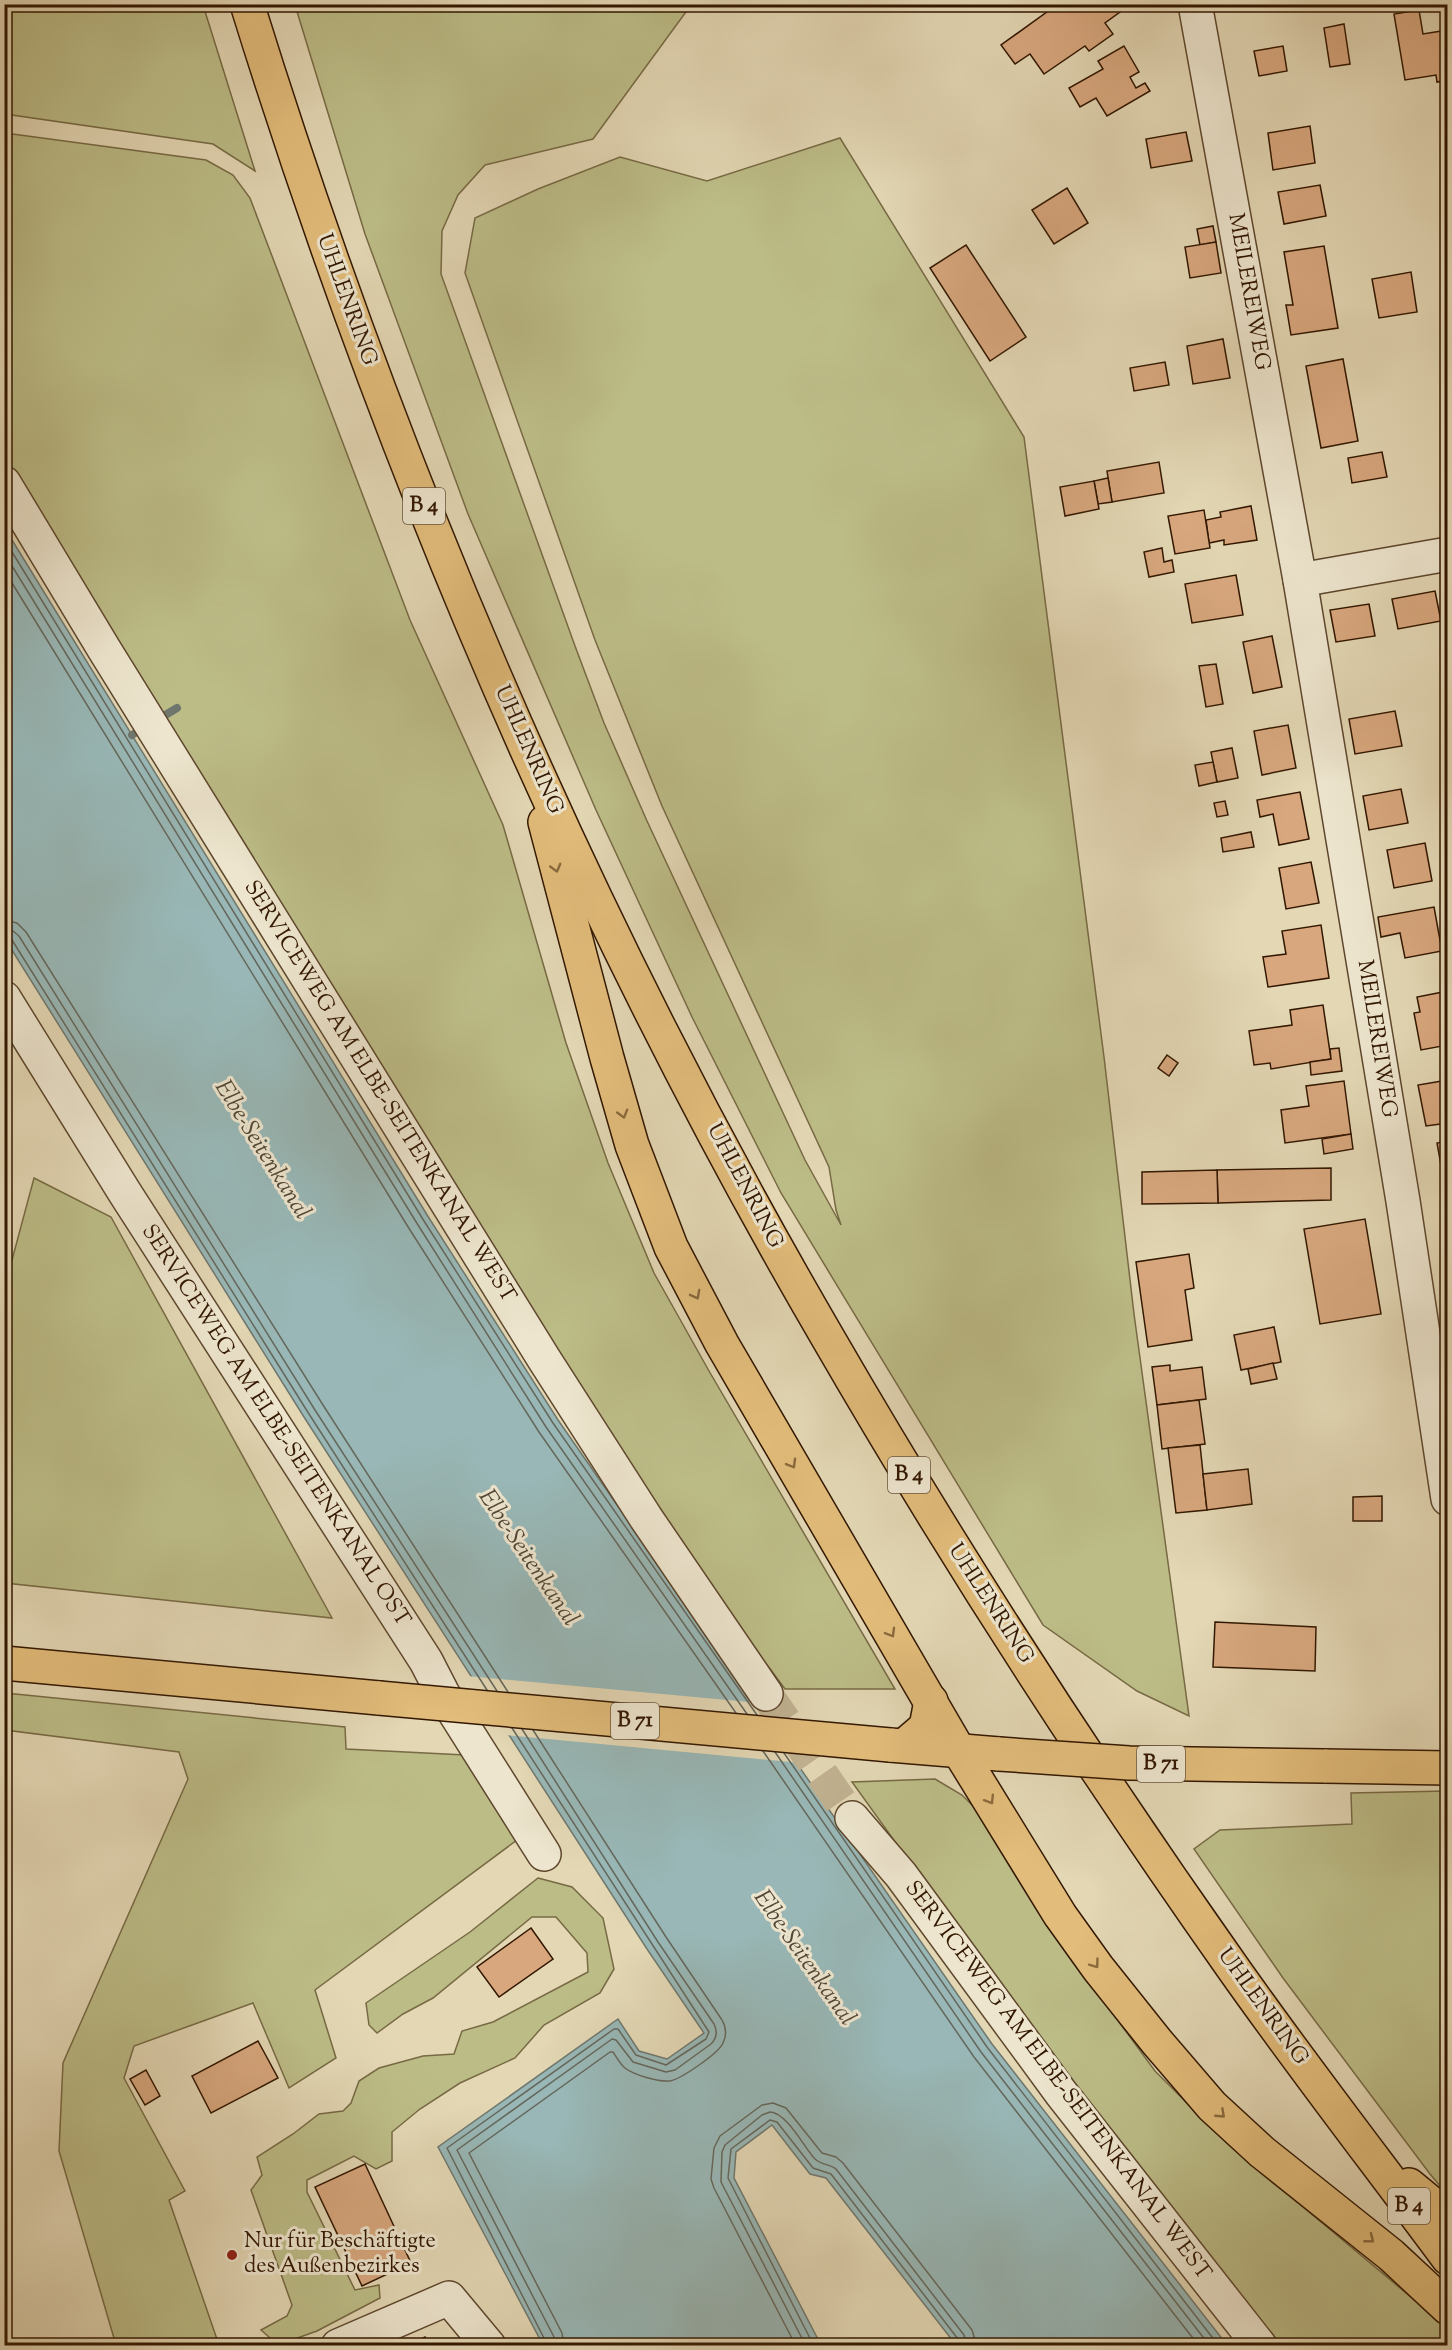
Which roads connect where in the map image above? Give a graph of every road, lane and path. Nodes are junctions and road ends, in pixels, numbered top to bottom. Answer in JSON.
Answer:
{"nodes":[{"id":1,"x":247,"y":4,"type":"edge"},
{"id":2,"x":1195,"y":4,"type":"edge"},
{"id":3,"x":4,"y":483,"type":"edge"},
{"id":4,"x":1448,"y":554,"type":"edge"},
{"id":5,"x":1300,"y":580,"type":"junction"},
{"id":6,"x":527,"y":750,"type":"junction"},
{"id":7,"x":4,"y":998,"type":"edge"},
{"id":8,"x":1448,"y":1499,"type":"edge"},
{"id":9,"x":4,"y":1663,"type":"edge"},
{"id":10,"x":766,"y":1694,"type":"tunnel mouth"},
{"id":11,"x":931,"y":1701,"type":"junction"},
{"id":12,"x":898,"y":1745,"type":"junction"},
{"id":13,"x":960,"y":1750,"type":"junction"},
{"id":14,"x":1448,"y":1768,"type":"edge"},
{"id":15,"x":852,"y":1818,"type":"tunnel mouth"},
{"id":16,"x":544,"y":1854,"type":"dead end"},
{"id":17,"x":1370,"y":2153,"type":"junction"},
{"id":18,"x":1448,"y":2217,"type":"edge"},
{"id":19,"x":1448,"y":2258,"type":"edge"},
{"id":20,"x":1448,"y":2308,"type":"edge"},
{"id":21,"x":338,"y":2346,"type":"edge"},
{"id":22,"x":489,"y":2346,"type":"edge"},
{"id":23,"x":1260,"y":2346,"type":"edge"}],
"edges":[{"from":1,"to":6,"type":"main road","name":"UHLENRING","number":"B 4"},
{"from":2,"to":5,"type":"street","name":"MEILEREIWEG"},
{"from":3,"to":10,"type":"street","name":"SERVICEWEG AM ELBE-SEITENKANAL WEST"},
{"from":4,"to":5,"type":"street"},
{"from":5,"to":8,"type":"street","name":"MEILEREIWEG"},
{"from":6,"to":11,"type":"main road","one_way":true},
{"from":6,"to":17,"type":"main road","name":"UHLENRING","number":"B 4"},
{"from":7,"to":16,"type":"street","name":"SERVICEWEG AM ELBE-SEITENKANAL OST"},
{"from":9,"to":12,"type":"main road","number":"B 71","bridge":true},
{"from":11,"to":12,"type":"main road"},
{"from":11,"to":13,"type":"main road"},
{"from":12,"to":13,"type":"main road","number":"B 71"},
{"from":13,"to":14,"type":"main road","number":"B 71","bridge":true},
{"from":13,"to":20,"type":"main road","one_way":true},
{"from":15,"to":23,"type":"street","name":"SERVICEWEG AM ELBE-SEITENKANAL WEST"},
{"from":17,"to":18,"type":"main road"},
{"from":17,"to":19,"type":"main road","name":"UHLENRING","number":"B 4"},
{"from":21,"to":22,"type":"street"}]}
